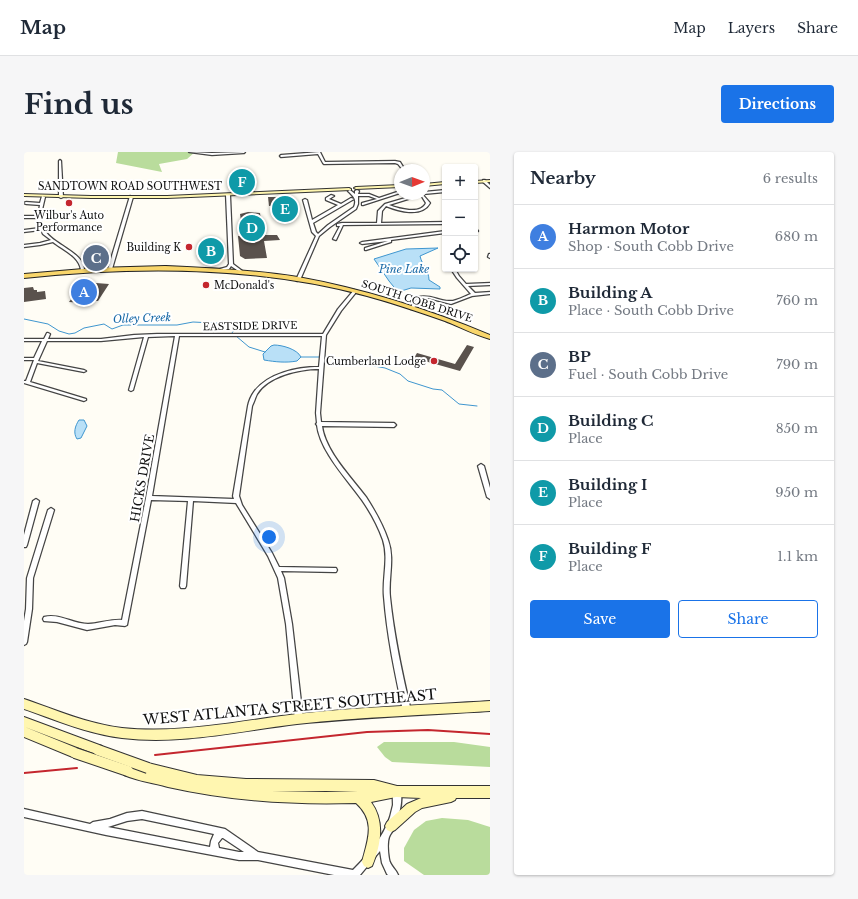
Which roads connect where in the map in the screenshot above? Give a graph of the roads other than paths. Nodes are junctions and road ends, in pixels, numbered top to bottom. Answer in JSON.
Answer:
{"nodes":[{"id":1,"x":190,"y":152,"type":"edge"},
{"id":2,"x":244,"y":152,"type":"edge"},
{"id":3,"x":319,"y":152,"type":"edge"},
{"id":4,"x":281,"y":156,"type":"dead end"},
{"id":5,"x":60,"y":161,"type":"dead end"},
{"id":6,"x":399,"y":164,"type":"edge"},
{"id":7,"x":484,"y":181,"type":"junction"},
{"id":8,"x":490,"y":181,"type":"edge"},
{"id":9,"x":478,"y":182,"type":"edge"},
{"id":10,"x":442,"y":183,"type":"edge"},
{"id":11,"x":430,"y":184,"type":"edge"},
{"id":12,"x":394,"y":186,"type":"edge"},
{"id":13,"x":490,"y":187,"type":"edge"},
{"id":14,"x":349,"y":190,"type":"junction"},
{"id":15,"x":442,"y":191,"type":"edge"},
{"id":16,"x":332,"y":193,"type":"junction"},
{"id":17,"x":357,"y":193,"type":"junction"},
{"id":18,"x":394,"y":193,"type":"edge"},
{"id":19,"x":430,"y":193,"type":"edge"},
{"id":20,"x":228,"y":195,"type":"junction"},
{"id":21,"x":389,"y":195,"type":"junction"},
{"id":22,"x":24,"y":196,"type":"edge"},
{"id":23,"x":43,"y":197,"type":"junction"},
{"id":24,"x":61,"y":197,"type":"junction"},
{"id":25,"x":131,"y":197,"type":"junction"},
{"id":26,"x":394,"y":197,"type":"edge"},
{"id":27,"x":378,"y":198,"type":"junction"},
{"id":28,"x":352,"y":199,"type":"dead end"},
{"id":29,"x":305,"y":200,"type":"dead end"},
{"id":30,"x":404,"y":200,"type":"edge"},
{"id":31,"x":426,"y":200,"type":"edge"},
{"id":32,"x":26,"y":203,"type":"dead end"},
{"id":33,"x":42,"y":204,"type":"junction"},
{"id":34,"x":363,"y":204,"type":"dead end"},
{"id":35,"x":340,"y":205,"type":"junction"},
{"id":36,"x":386,"y":205,"type":"junction"},
{"id":37,"x":24,"y":217,"type":"edge"},
{"id":38,"x":40,"y":217,"type":"junction"},
{"id":39,"x":312,"y":222,"type":"junction"},
{"id":40,"x":379,"y":223,"type":"junction"},
{"id":41,"x":442,"y":223,"type":"edge"},
{"id":42,"x":332,"y":224,"type":"junction"},
{"id":43,"x":342,"y":224,"type":"junction"},
{"id":44,"x":42,"y":229,"type":"junction"},
{"id":45,"x":24,"y":231,"type":"edge"},
{"id":46,"x":442,"y":232,"type":"edge"},
{"id":47,"x":318,"y":236,"type":"junction"},
{"id":48,"x":335,"y":239,"type":"dead end"},
{"id":49,"x":395,"y":239,"type":"junction"},
{"id":50,"x":52,"y":241,"type":"junction"},
{"id":51,"x":362,"y":243,"type":"dead end"},
{"id":52,"x":24,"y":246,"type":"edge"},
{"id":53,"x":366,"y":249,"type":"dead end"},
{"id":54,"x":231,"y":264,"type":"junction"},
{"id":55,"x":110,"y":269,"type":"junction"},
{"id":56,"x":83,"y":270,"type":"junction"},
{"id":57,"x":221,"y":270,"type":"junction"},
{"id":58,"x":241,"y":272,"type":"junction"},
{"id":59,"x":455,"y":272,"type":"edge"},
{"id":60,"x":24,"y":276,"type":"edge"},
{"id":61,"x":298,"y":280,"type":"junction"},
{"id":62,"x":490,"y":284,"type":"edge"},
{"id":63,"x":466,"y":285,"type":"junction"},
{"id":64,"x":355,"y":291,"type":"junction"},
{"id":65,"x":490,"y":293,"type":"edge"},
{"id":66,"x":473,"y":294,"type":"junction"},
{"id":67,"x":412,"y":308,"type":"junction"},
{"id":68,"x":48,"y":334,"type":"dead end"},
{"id":69,"x":324,"y":335,"type":"junction"},
{"id":70,"x":146,"y":336,"type":"junction"},
{"id":71,"x":176,"y":336,"type":"junction"},
{"id":72,"x":490,"y":337,"type":"edge"},
{"id":73,"x":24,"y":340,"type":"edge"},
{"id":74,"x":45,"y":340,"type":"junction"},
{"id":75,"x":24,"y":359,"type":"edge"},
{"id":76,"x":36,"y":360,"type":"junction"},
{"id":77,"x":322,"y":368,"type":"junction"},
{"id":78,"x":84,"y":371,"type":"dead end"},
{"id":79,"x":26,"y":382,"type":"edge"},
{"id":80,"x":131,"y":390,"type":"dead end"},
{"id":81,"x":84,"y":400,"type":"dead end"},
{"id":82,"x":318,"y":424,"type":"junction"},
{"id":83,"x":394,"y":425,"type":"dead end"},
{"id":84,"x":482,"y":466,"type":"dead end"},
{"id":85,"x":490,"y":497,"type":"edge"},
{"id":86,"x":149,"y":498,"type":"junction"},
{"id":87,"x":191,"y":499,"type":"junction"},
{"id":88,"x":36,"y":500,"type":"dead end"},
{"id":89,"x":237,"y":500,"type":"junction"},
{"id":90,"x":51,"y":510,"type":"dead end"},
{"id":91,"x":24,"y":545,"type":"edge"},
{"id":92,"x":277,"y":569,"type":"junction"},
{"id":93,"x":334,"y":570,"type":"dead end"},
{"id":94,"x":183,"y":586,"type":"dead end"},
{"id":95,"x":46,"y":619,"type":"dead end"},
{"id":96,"x":24,"y":642,"type":"edge"},
{"id":97,"x":24,"y":704,"type":"edge"},
{"id":98,"x":490,"y":706,"type":"edge"},
{"id":99,"x":407,"y":710,"type":"junction"},
{"id":100,"x":299,"y":719,"type":"junction"},
{"id":101,"x":24,"y":722,"type":"edge"},
{"id":102,"x":24,"y":732,"type":"edge"},
{"id":103,"x":397,"y":792,"type":"junction"},
{"id":104,"x":465,"y":792,"type":"junction"},
{"id":105,"x":490,"y":792,"type":"edge"},
{"id":106,"x":358,"y":797,"type":"junction"},
{"id":107,"x":24,"y":813,"type":"edge"},
{"id":108,"x":89,"y":826,"type":"junction"},
{"id":109,"x":391,"y":826,"type":"junction"},
{"id":110,"x":225,"y":834,"type":"junction"},
{"id":111,"x":385,"y":838,"type":"junction"},
{"id":112,"x":217,"y":852,"type":"junction"},
{"id":113,"x":258,"y":856,"type":"junction"},
{"id":114,"x":368,"y":862,"type":"junction"},
{"id":115,"x":355,"y":875,"type":"edge"},
{"id":116,"x":394,"y":875,"type":"edge"}],
"edges":[{"from":1,"to":2,"type":"street"},
{"from":3,"to":4,"type":"street"},
{"from":3,"to":6,"type":"street"},
{"from":5,"to":24,"type":"street"},
{"from":7,"to":8,"type":"street"},
{"from":7,"to":9,"type":"street"},
{"from":7,"to":13,"type":"street"},
{"from":10,"to":11,"type":"street"},
{"from":12,"to":17,"type":"street"},
{"from":14,"to":16,"type":"street","name":"SANDTOWN ROAD SOUTHWEST"},
{"from":14,"to":17,"type":"street","name":"SANDTOWN ROAD SOUTHWEST"},
{"from":14,"to":17,"type":"street"},
{"from":15,"to":19,"type":"street"},
{"from":16,"to":20,"type":"street","name":"SANDTOWN ROAD SOUTHWEST"},
{"from":16,"to":35,"type":"street"},
{"from":17,"to":27,"type":"street"},
{"from":17,"to":42,"type":"street"},
{"from":18,"to":21,"type":"street"},
{"from":20,"to":25,"type":"street","name":"SANDTOWN ROAD SOUTHWEST"},
{"from":20,"to":54,"type":"street"},
{"from":21,"to":26,"type":"street"},
{"from":21,"to":27,"type":"street"},
{"from":22,"to":23,"type":"street","name":"SANDTOWN ROAD SOUTHWEST"},
{"from":23,"to":24,"type":"street","name":"SANDTOWN ROAD SOUTHWEST"},
{"from":23,"to":33,"type":"street"},
{"from":24,"to":25,"type":"street","name":"SANDTOWN ROAD SOUTHWEST"},
{"from":25,"to":55,"type":"street"},
{"from":27,"to":34,"type":"street"},
{"from":28,"to":35,"type":"street"},
{"from":29,"to":39,"type":"street"},
{"from":30,"to":36,"type":"street"},
{"from":31,"to":36,"type":"street"},
{"from":32,"to":33,"type":"street"},
{"from":33,"to":38,"type":"street"},
{"from":35,"to":39,"type":"street"},
{"from":36,"to":40,"type":"street"},
{"from":37,"to":38,"type":"street"},
{"from":38,"to":44,"type":"street"},
{"from":39,"to":47,"type":"street"},
{"from":40,"to":41,"type":"street"},
{"from":40,"to":43,"type":"street"},
{"from":42,"to":43,"type":"street"},
{"from":42,"to":47,"type":"street"},
{"from":43,"to":48,"type":"street"},
{"from":44,"to":45,"type":"street"},
{"from":44,"to":50,"type":"street"},
{"from":46,"to":49,"type":"street"},
{"from":47,"to":61,"type":"street"},
{"from":49,"to":51,"type":"street"},
{"from":49,"to":53,"type":"street"},
{"from":50,"to":52,"type":"street"},
{"from":50,"to":56,"type":"street"},
{"from":54,"to":57,"type":"street"},
{"from":54,"to":58,"type":"street"},
{"from":55,"to":56,"type":"main road","name":"SOUTH COBB DRIVE"},
{"from":55,"to":57,"type":"main road","name":"SOUTH COBB DRIVE"},
{"from":56,"to":60,"type":"main road","name":"SOUTH COBB DRIVE"},
{"from":57,"to":58,"type":"main road","name":"SOUTH COBB DRIVE"},
{"from":58,"to":61,"type":"main road","name":"SOUTH COBB DRIVE"},
{"from":59,"to":63,"type":"street"},
{"from":61,"to":64,"type":"main road","name":"SOUTH COBB DRIVE"},
{"from":62,"to":63,"type":"street"},
{"from":63,"to":66,"type":"street"},
{"from":64,"to":67,"type":"main road","name":"SOUTH COBB DRIVE"},
{"from":64,"to":69,"type":"street"},
{"from":65,"to":66,"type":"street"},
{"from":66,"to":67,"type":"street"},
{"from":67,"to":72,"type":"main road","name":"SOUTH COBB DRIVE"},
{"from":68,"to":74,"type":"street"},
{"from":69,"to":71,"type":"street","name":"EASTSIDE DRIVE"},
{"from":69,"to":77,"type":"street"},
{"from":70,"to":71,"type":"street","name":"EASTSIDE DRIVE"},
{"from":70,"to":74,"type":"street","name":"EASTSIDE DRIVE"},
{"from":70,"to":80,"type":"street"},
{"from":71,"to":86,"type":"street","name":"HICKS DRIVE"},
{"from":73,"to":74,"type":"street","name":"EASTSIDE DRIVE"},
{"from":74,"to":76,"type":"street"},
{"from":75,"to":76,"type":"street"},
{"from":76,"to":78,"type":"street"},
{"from":76,"to":79,"type":"street"},
{"from":77,"to":82,"type":"street"},
{"from":77,"to":89,"type":"street"},
{"from":79,"to":81,"type":"street"},
{"from":82,"to":83,"type":"street"},
{"from":82,"to":99,"type":"street"},
{"from":84,"to":85,"type":"street"},
{"from":86,"to":87,"type":"street"},
{"from":86,"to":95,"type":"street","name":"HICKS DRIVE"},
{"from":87,"to":89,"type":"street"},
{"from":87,"to":94,"type":"street"},
{"from":88,"to":91,"type":"street"},
{"from":89,"to":92,"type":"street"},
{"from":90,"to":96,"type":"street"},
{"from":92,"to":93,"type":"street"},
{"from":92,"to":100,"type":"street"},
{"from":97,"to":100,"type":"street","name":"WEST ATLANTA STREET SOUTHEAST"},
{"from":98,"to":99,"type":"street","name":"WEST ATLANTA STREET SOUTHEAST"},
{"from":99,"to":100,"type":"street","name":"WEST ATLANTA STREET SOUTHEAST"},
{"from":101,"to":103,"type":"street","bridge":true},
{"from":102,"to":106,"type":"street","bridge":true},
{"from":103,"to":104,"type":"street"},
{"from":103,"to":106,"type":"street"},
{"from":103,"to":109,"type":"street"},
{"from":104,"to":105,"type":"street"},
{"from":104,"to":109,"type":"street"},
{"from":106,"to":114,"type":"street"},
{"from":107,"to":108,"type":"street"},
{"from":108,"to":110,"type":"street"},
{"from":108,"to":112,"type":"street"},
{"from":109,"to":111,"type":"street"},
{"from":110,"to":112,"type":"street"},
{"from":110,"to":113,"type":"street"},
{"from":111,"to":114,"type":"street"},
{"from":111,"to":116,"type":"street"},
{"from":112,"to":113,"type":"street"},
{"from":113,"to":115,"type":"street"},
{"from":114,"to":115,"type":"street"}]}
